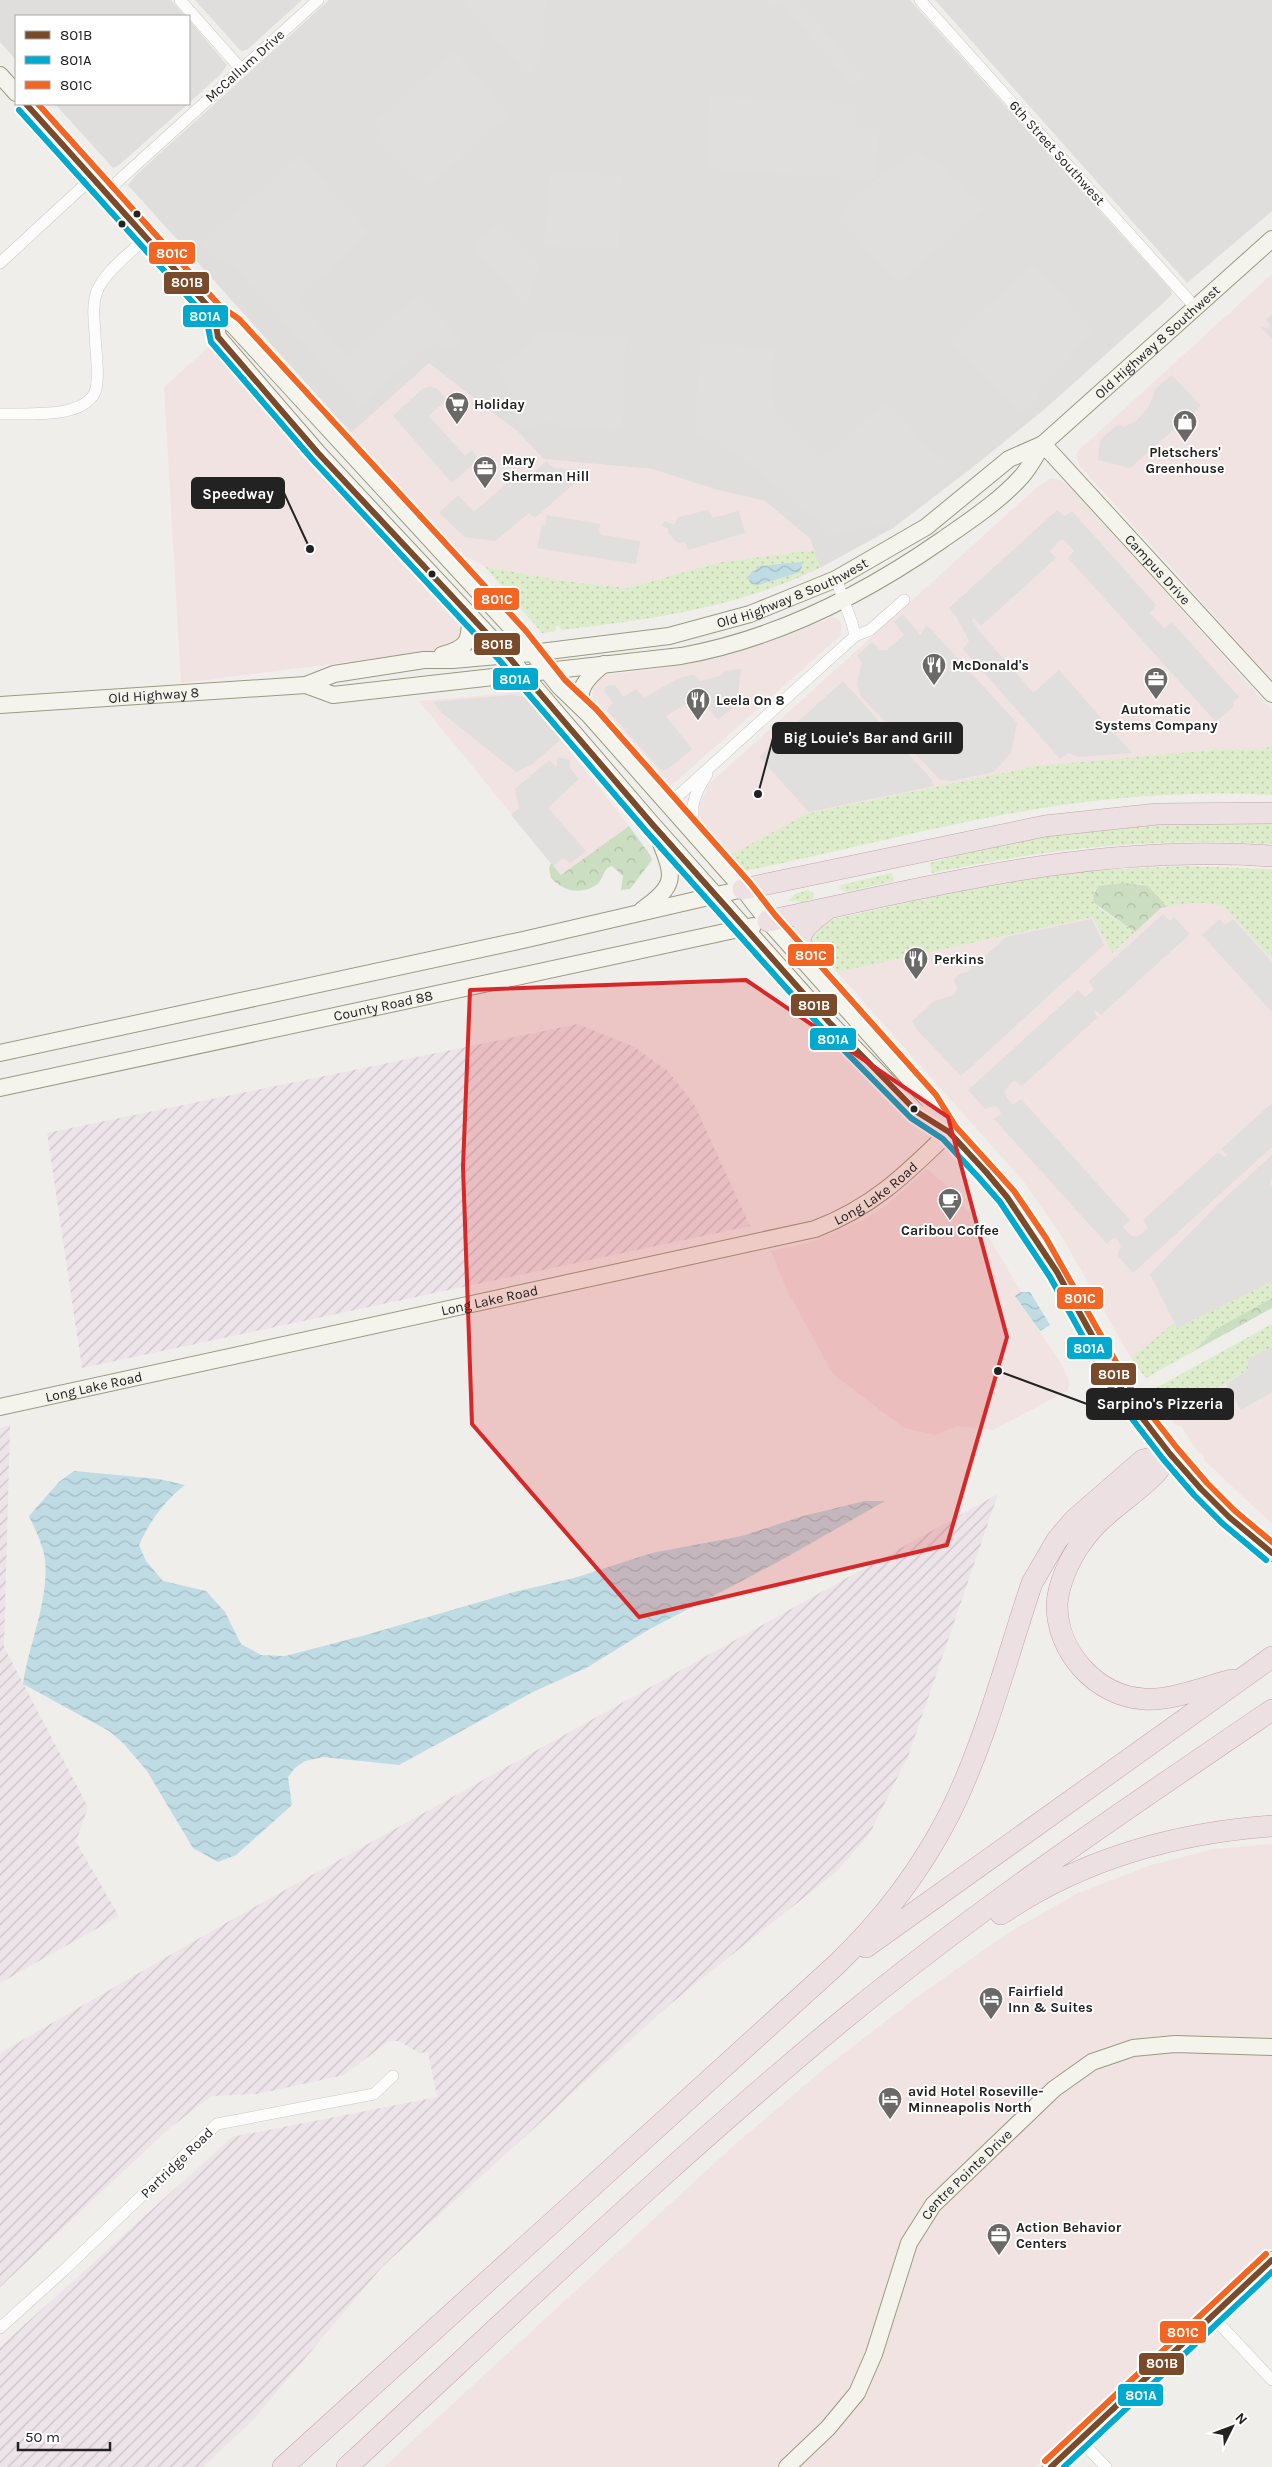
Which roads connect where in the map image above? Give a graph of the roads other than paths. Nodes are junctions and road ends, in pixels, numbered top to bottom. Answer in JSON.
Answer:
{"nodes":[{"id":1,"x":180,"y":0,"type":"edge"},
{"id":2,"x":318,"y":0,"type":"edge"},
{"id":3,"x":920,"y":0,"type":"edge"},
{"id":4,"x":241,"y":69,"type":"junction"},
{"id":5,"x":0,"y":75,"type":"edge"},
{"id":6,"x":15,"y":92,"type":"edge"},
{"id":7,"x":27,"y":105,"type":"edge"},
{"id":8,"x":92,"y":178,"type":"junction"},
{"id":9,"x":106,"y":192,"type":"junction"},
{"id":10,"x":146,"y":238,"type":"junction"},
{"id":11,"x":1272,"y":239,"type":"edge"},
{"id":12,"x":0,"y":264,"type":"edge"},
{"id":13,"x":1195,"y":307,"type":"junction"},
{"id":14,"x":214,"y":313,"type":"junction"},
{"id":15,"x":0,"y":414,"type":"edge"},
{"id":16,"x":1043,"y":444,"type":"junction"},
{"id":17,"x":836,"y":579,"type":"junction"},
{"id":18,"x":843,"y":600,"type":"junction"},
{"id":19,"x":904,"y":600,"type":"dead end"},
{"id":20,"x":470,"y":614,"type":"junction"},
{"id":21,"x":855,"y":636,"type":"junction"},
{"id":22,"x":532,"y":653,"type":"junction"},
{"id":23,"x":507,"y":655,"type":"junction"},
{"id":24,"x":424,"y":660,"type":"junction"},
{"id":25,"x":605,"y":663,"type":"junction"},
{"id":26,"x":547,"y":670,"type":"junction"},
{"id":27,"x":524,"y":674,"type":"junction"},
{"id":28,"x":306,"y":686,"type":"junction"},
{"id":29,"x":1272,"y":694,"type":"edge"},
{"id":30,"x":0,"y":705,"type":"edge"},
{"id":31,"x":590,"y":715,"type":"junction"},
{"id":32,"x":713,"y":764,"type":"junction"},
{"id":33,"x":669,"y":804,"type":"junction"},
{"id":34,"x":1272,"y":812,"type":"edge"},
{"id":35,"x":653,"y":825,"type":"junction"},
{"id":36,"x":694,"y":835,"type":"junction"},
{"id":37,"x":1272,"y":856,"type":"edge"},
{"id":38,"x":743,"y":889,"type":"junction"},
{"id":39,"x":715,"y":896,"type":"junction"},
{"id":40,"x":828,"y":909,"type":"junction"},
{"id":41,"x":638,"y":913,"type":"junction"},
{"id":42,"x":768,"y":922,"type":"junction"},
{"id":43,"x":744,"y":928,"type":"junction"},
{"id":44,"x":801,"y":958,"type":"junction"},
{"id":45,"x":0,"y":1053,"type":"edge"},
{"id":46,"x":0,"y":1088,"type":"edge"},
{"id":47,"x":949,"y":1132,"type":"junction"},
{"id":48,"x":0,"y":1407,"type":"edge"},
{"id":49,"x":1170,"y":1454,"type":"junction"},
{"id":50,"x":1272,"y":1553,"type":"edge"},
{"id":51,"x":1272,"y":1657,"type":"edge"},
{"id":52,"x":1244,"y":1677,"type":"junction"},
{"id":53,"x":1272,"y":1710,"type":"edge"},
{"id":54,"x":1272,"y":1826,"type":"edge"},
{"id":55,"x":815,"y":1984,"type":"junction"},
{"id":56,"x":845,"y":2019,"type":"junction"},
{"id":57,"x":1272,"y":2047,"type":"edge"},
{"id":58,"x":393,"y":2076,"type":"dead end"},
{"id":59,"x":1272,"y":2260,"type":"edge"},
{"id":60,"x":1212,"y":2316,"type":"junction"},
{"id":61,"x":0,"y":2328,"type":"edge"},
{"id":62,"x":1272,"y":2380,"type":"edge"},
{"id":63,"x":1080,"y":2440,"type":"junction"},
{"id":64,"x":283,"y":2467,"type":"edge"},
{"id":65,"x":347,"y":2467,"type":"edge"},
{"id":66,"x":786,"y":2467,"type":"edge"},
{"id":67,"x":1051,"y":2467,"type":"edge"},
{"id":68,"x":1106,"y":2467,"type":"edge"}],
"edges":[{"from":1,"to":4,"type":"street"},
{"from":2,"to":4,"type":"street","name":"McCallum Drive"},
{"from":3,"to":13,"type":"street","name":"6th Street Southwest"},
{"from":4,"to":9,"type":"street","name":"McCallum Drive"},
{"from":5,"to":6,"type":"main road"},
{"from":7,"to":8,"type":"main road"},
{"from":8,"to":9,"type":"main road"},
{"from":8,"to":12,"type":"street"},
{"from":9,"to":10,"type":"main road"},
{"from":10,"to":14,"type":"main road"},
{"from":10,"to":15,"type":"street"},
{"from":11,"to":13,"type":"main road","name":"Old Highway 8 Southwest"},
{"from":13,"to":16,"type":"main road","name":"Old Highway 8 Southwest"},
{"from":14,"to":20,"type":"main road"},
{"from":14,"to":22,"type":"main road"},
{"from":16,"to":17,"type":"main road","name":"Old Highway 8 Southwest"},
{"from":16,"to":18,"type":"main road","name":"Old Highway 8 Southwest"},
{"from":16,"to":29,"type":"main road","name":"Campus Drive"},
{"from":17,"to":18,"type":"street"},
{"from":17,"to":22,"type":"main road","name":"Old Highway 8 Southwest"},
{"from":18,"to":21,"type":"street"},
{"from":18,"to":25,"type":"main road","name":"Old Highway 8 Southwest"},
{"from":19,"to":21,"type":"street"},
{"from":20,"to":23,"type":"main road"},
{"from":20,"to":24,"type":"main road"},
{"from":21,"to":32,"type":"street"},
{"from":22,"to":23,"type":"main road","name":"Old Highway 8 Southwest"},
{"from":22,"to":26,"type":"main road"},
{"from":23,"to":24,"type":"main road","name":"Old Highway 8"},
{"from":23,"to":27,"type":"main road"},
{"from":24,"to":28,"type":"main road","name":"Old Highway 8"},
{"from":25,"to":26,"type":"main road","name":"Old Highway 8 Southwest"},
{"from":25,"to":31,"type":"main road"},
{"from":26,"to":27,"type":"main road","name":"Old Highway 8 Southwest"},
{"from":26,"to":31,"type":"main road"},
{"from":27,"to":28,"type":"main road","name":"Old Highway 8"},
{"from":27,"to":35,"type":"main road"},
{"from":28,"to":30,"type":"main road","name":"Old Highway 8"},
{"from":31,"to":33,"type":"main road"},
{"from":32,"to":33,"type":"street"},
{"from":32,"to":36,"type":"street"},
{"from":33,"to":36,"type":"main road"},
{"from":34,"to":38,"type":"highway"},
{"from":35,"to":39,"type":"main road"},
{"from":35,"to":41,"type":"main road"},
{"from":36,"to":38,"type":"main road"},
{"from":37,"to":40,"type":"highway"},
{"from":38,"to":39,"type":"main road"},
{"from":38,"to":42,"type":"main road"},
{"from":39,"to":41,"type":"main road"},
{"from":39,"to":43,"type":"main road"},
{"from":40,"to":42,"type":"highway"},
{"from":40,"to":44,"type":"highway"},
{"from":41,"to":45,"type":"main road"},
{"from":42,"to":43,"type":"main road","name":"County Road 88"},
{"from":42,"to":44,"type":"main road"},
{"from":43,"to":46,"type":"main road","name":"County Road 88"},
{"from":43,"to":47,"type":"main road"},
{"from":44,"to":47,"type":"main road"},
{"from":47,"to":48,"type":"main road","name":"Long Lake Road"},
{"from":47,"to":49,"type":"main road"},
{"from":49,"to":50,"type":"main road"},
{"from":49,"to":52,"type":"highway"},
{"from":49,"to":55,"type":"highway"},
{"from":51,"to":52,"type":"highway"},
{"from":52,"to":55,"type":"highway"},
{"from":53,"to":56,"type":"highway"},
{"from":54,"to":56,"type":"highway"},
{"from":55,"to":64,"type":"highway"},
{"from":56,"to":65,"type":"highway"},
{"from":57,"to":66,"type":"main road","name":"Centre Pointe Drive"},
{"from":58,"to":61,"type":"street","name":"Partridge Road"},
{"from":59,"to":60,"type":"main road"},
{"from":60,"to":62,"type":"street"},
{"from":60,"to":63,"type":"main road"},
{"from":63,"to":67,"type":"main road"},
{"from":63,"to":68,"type":"street"}]}
